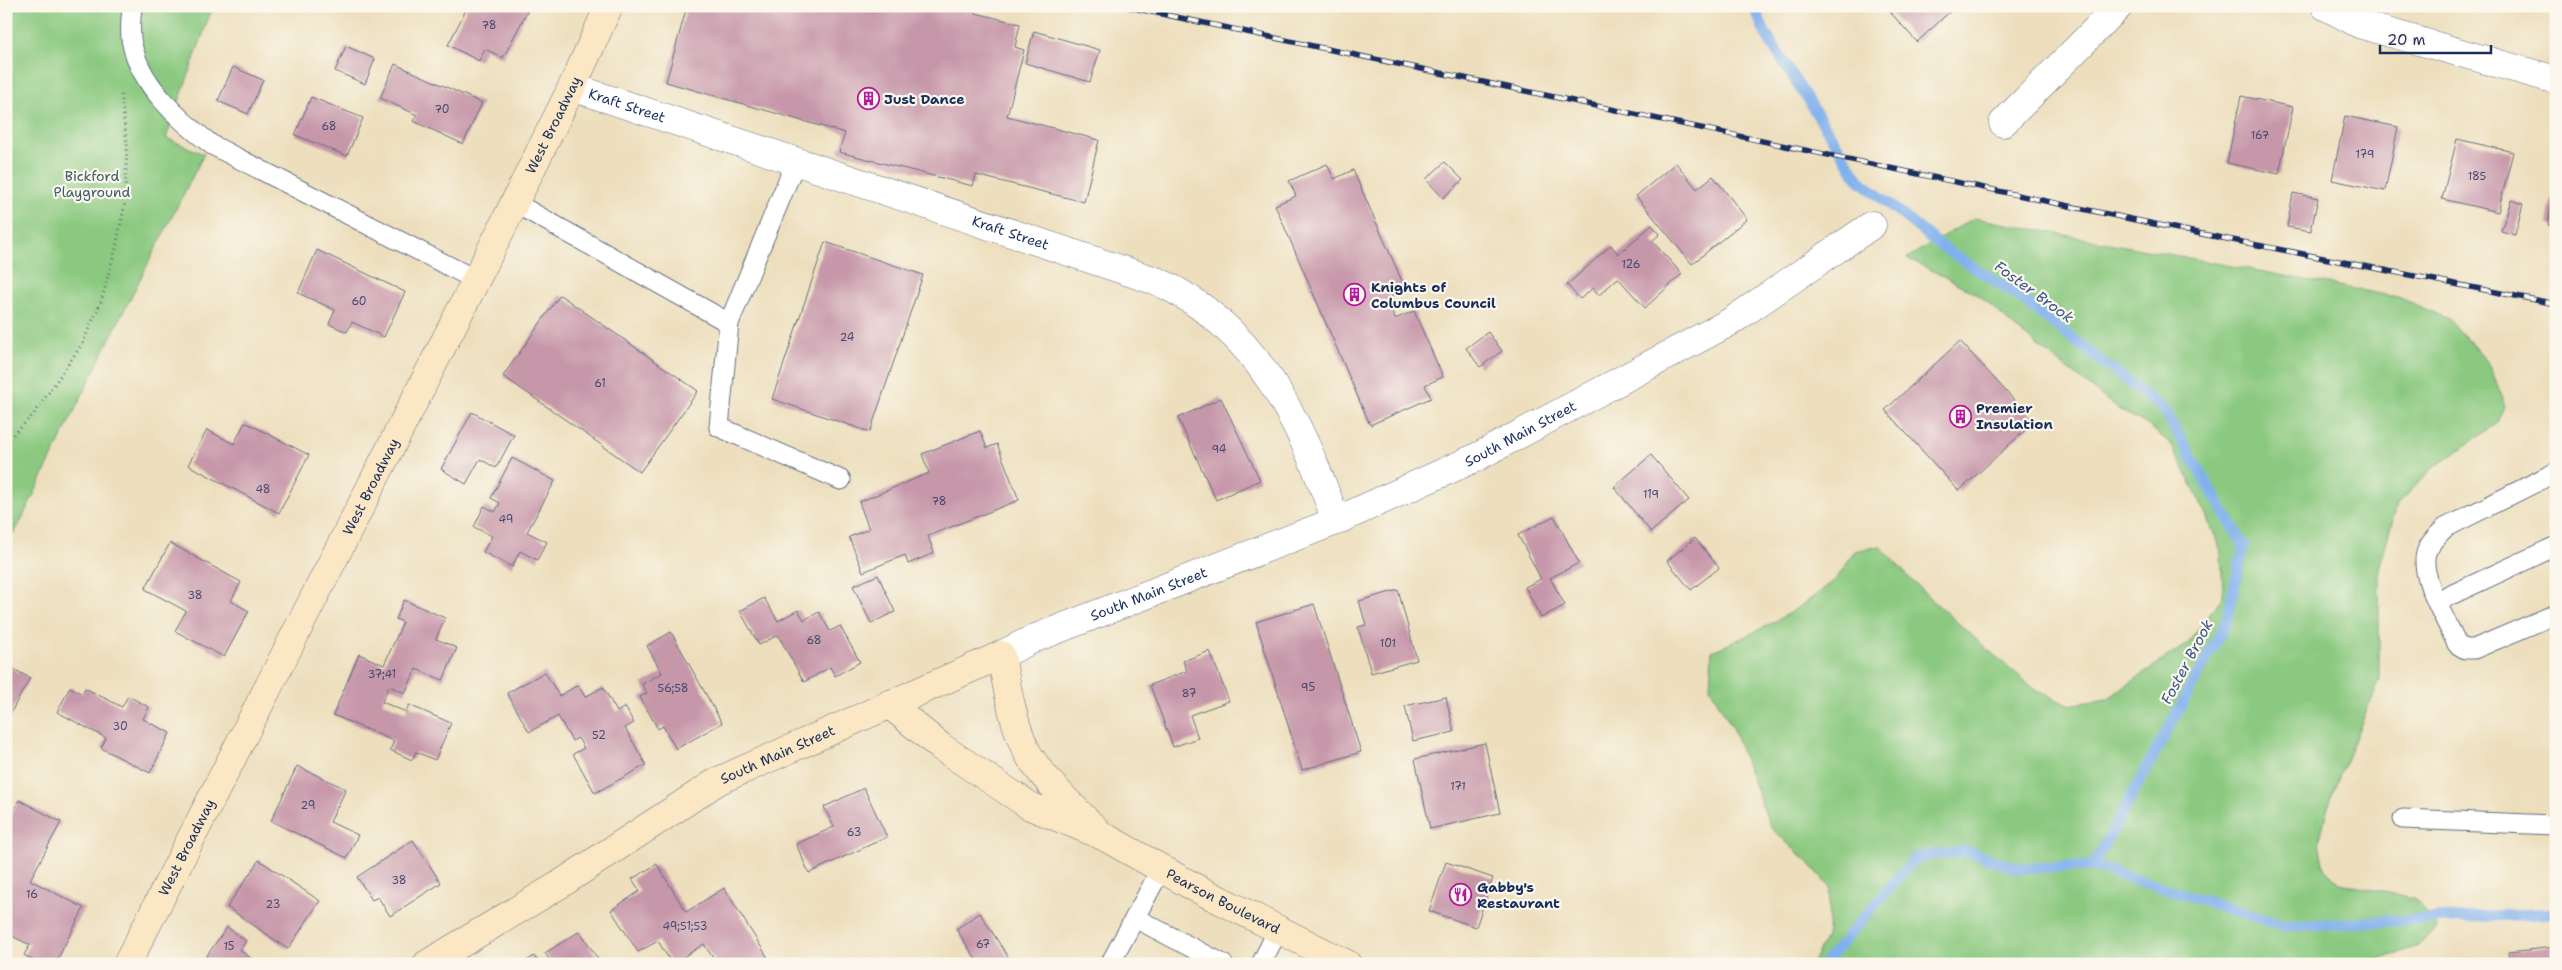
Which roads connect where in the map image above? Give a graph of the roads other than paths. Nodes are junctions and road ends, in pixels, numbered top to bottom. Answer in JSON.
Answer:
{"nodes":[{"id":1,"x":132,"y":6,"type":"edge"},
{"id":2,"x":609,"y":6,"type":"edge"},
{"id":3,"x":2118,"y":6,"type":"edge"},
{"id":4,"x":2325,"y":6,"type":"edge"},
{"id":5,"x":2556,"y":80,"type":"edge"},
{"id":6,"x":572,"y":87,"type":"junction"},
{"id":7,"x":2003,"y":123,"type":"dead end"},
{"id":8,"x":796,"y":161,"type":"junction"},
{"id":9,"x":515,"y":203,"type":"junction"},
{"id":10,"x":1872,"y":225,"type":"dead end"},
{"id":11,"x":476,"y":280,"type":"junction"},
{"id":12,"x":729,"y":323,"type":"junction"},
{"id":13,"x":2556,"y":472,"type":"edge"},
{"id":14,"x":841,"y":480,"type":"dead end"},
{"id":15,"x":1336,"y":521,"type":"junction"},
{"id":16,"x":2556,"y":546,"type":"edge"},
{"id":17,"x":2438,"y":601,"type":"junction"},
{"id":18,"x":2556,"y":614,"type":"edge"},
{"id":19,"x":1001,"y":655,"type":"junction"},
{"id":20,"x":889,"y":704,"type":"junction"},
{"id":21,"x":2403,"y":819,"type":"dead end"},
{"id":22,"x":2556,"y":825,"type":"edge"},
{"id":23,"x":1101,"y":835,"type":"junction"},
{"id":24,"x":1161,"y":869,"type":"junction"},
{"id":25,"x":1134,"y":918,"type":"junction"},
{"id":26,"x":1278,"y":930,"type":"junction"},
{"id":27,"x":127,"y":964,"type":"edge"},
{"id":28,"x":427,"y":964,"type":"edge"},
{"id":29,"x":1110,"y":964,"type":"edge"},
{"id":30,"x":1222,"y":964,"type":"edge"},
{"id":31,"x":1261,"y":964,"type":"edge"},
{"id":32,"x":1347,"y":964,"type":"edge"}],
"edges":[{"from":1,"to":11,"type":"lane"},
{"from":2,"to":6,"type":"street","name":"West Broadway"},
{"from":3,"to":7,"type":"street"},
{"from":4,"to":5,"type":"street"},
{"from":6,"to":8,"type":"street","name":"Kraft Street"},
{"from":6,"to":9,"type":"street","name":"West Broadway"},
{"from":8,"to":12,"type":"lane"},
{"from":8,"to":15,"type":"street","name":"Kraft Street"},
{"from":9,"to":11,"type":"street","name":"West Broadway"},
{"from":9,"to":12,"type":"lane"},
{"from":10,"to":15,"type":"street","name":"South Main Street"},
{"from":11,"to":27,"type":"street","name":"West Broadway"},
{"from":12,"to":14,"type":"lane"},
{"from":13,"to":17,"type":"lane"},
{"from":15,"to":19,"type":"street","name":"South Main Street"},
{"from":16,"to":17,"type":"lane"},
{"from":17,"to":18,"type":"lane"},
{"from":19,"to":20,"type":"street","name":"South Main Street"},
{"from":19,"to":23,"type":"street","name":"Pearson Boulevard"},
{"from":20,"to":23,"type":"street","name":"Pearson Boulevard"},
{"from":20,"to":28,"type":"street","name":"South Main Street"},
{"from":21,"to":22,"type":"lane"},
{"from":23,"to":24,"type":"street","name":"Pearson Boulevard"},
{"from":24,"to":25,"type":"lane"},
{"from":24,"to":26,"type":"street","name":"Pearson Boulevard"},
{"from":25,"to":29,"type":"lane"},
{"from":25,"to":30,"type":"lane"},
{"from":26,"to":31,"type":"lane"},
{"from":26,"to":32,"type":"street","name":"Pearson Boulevard"}]}
